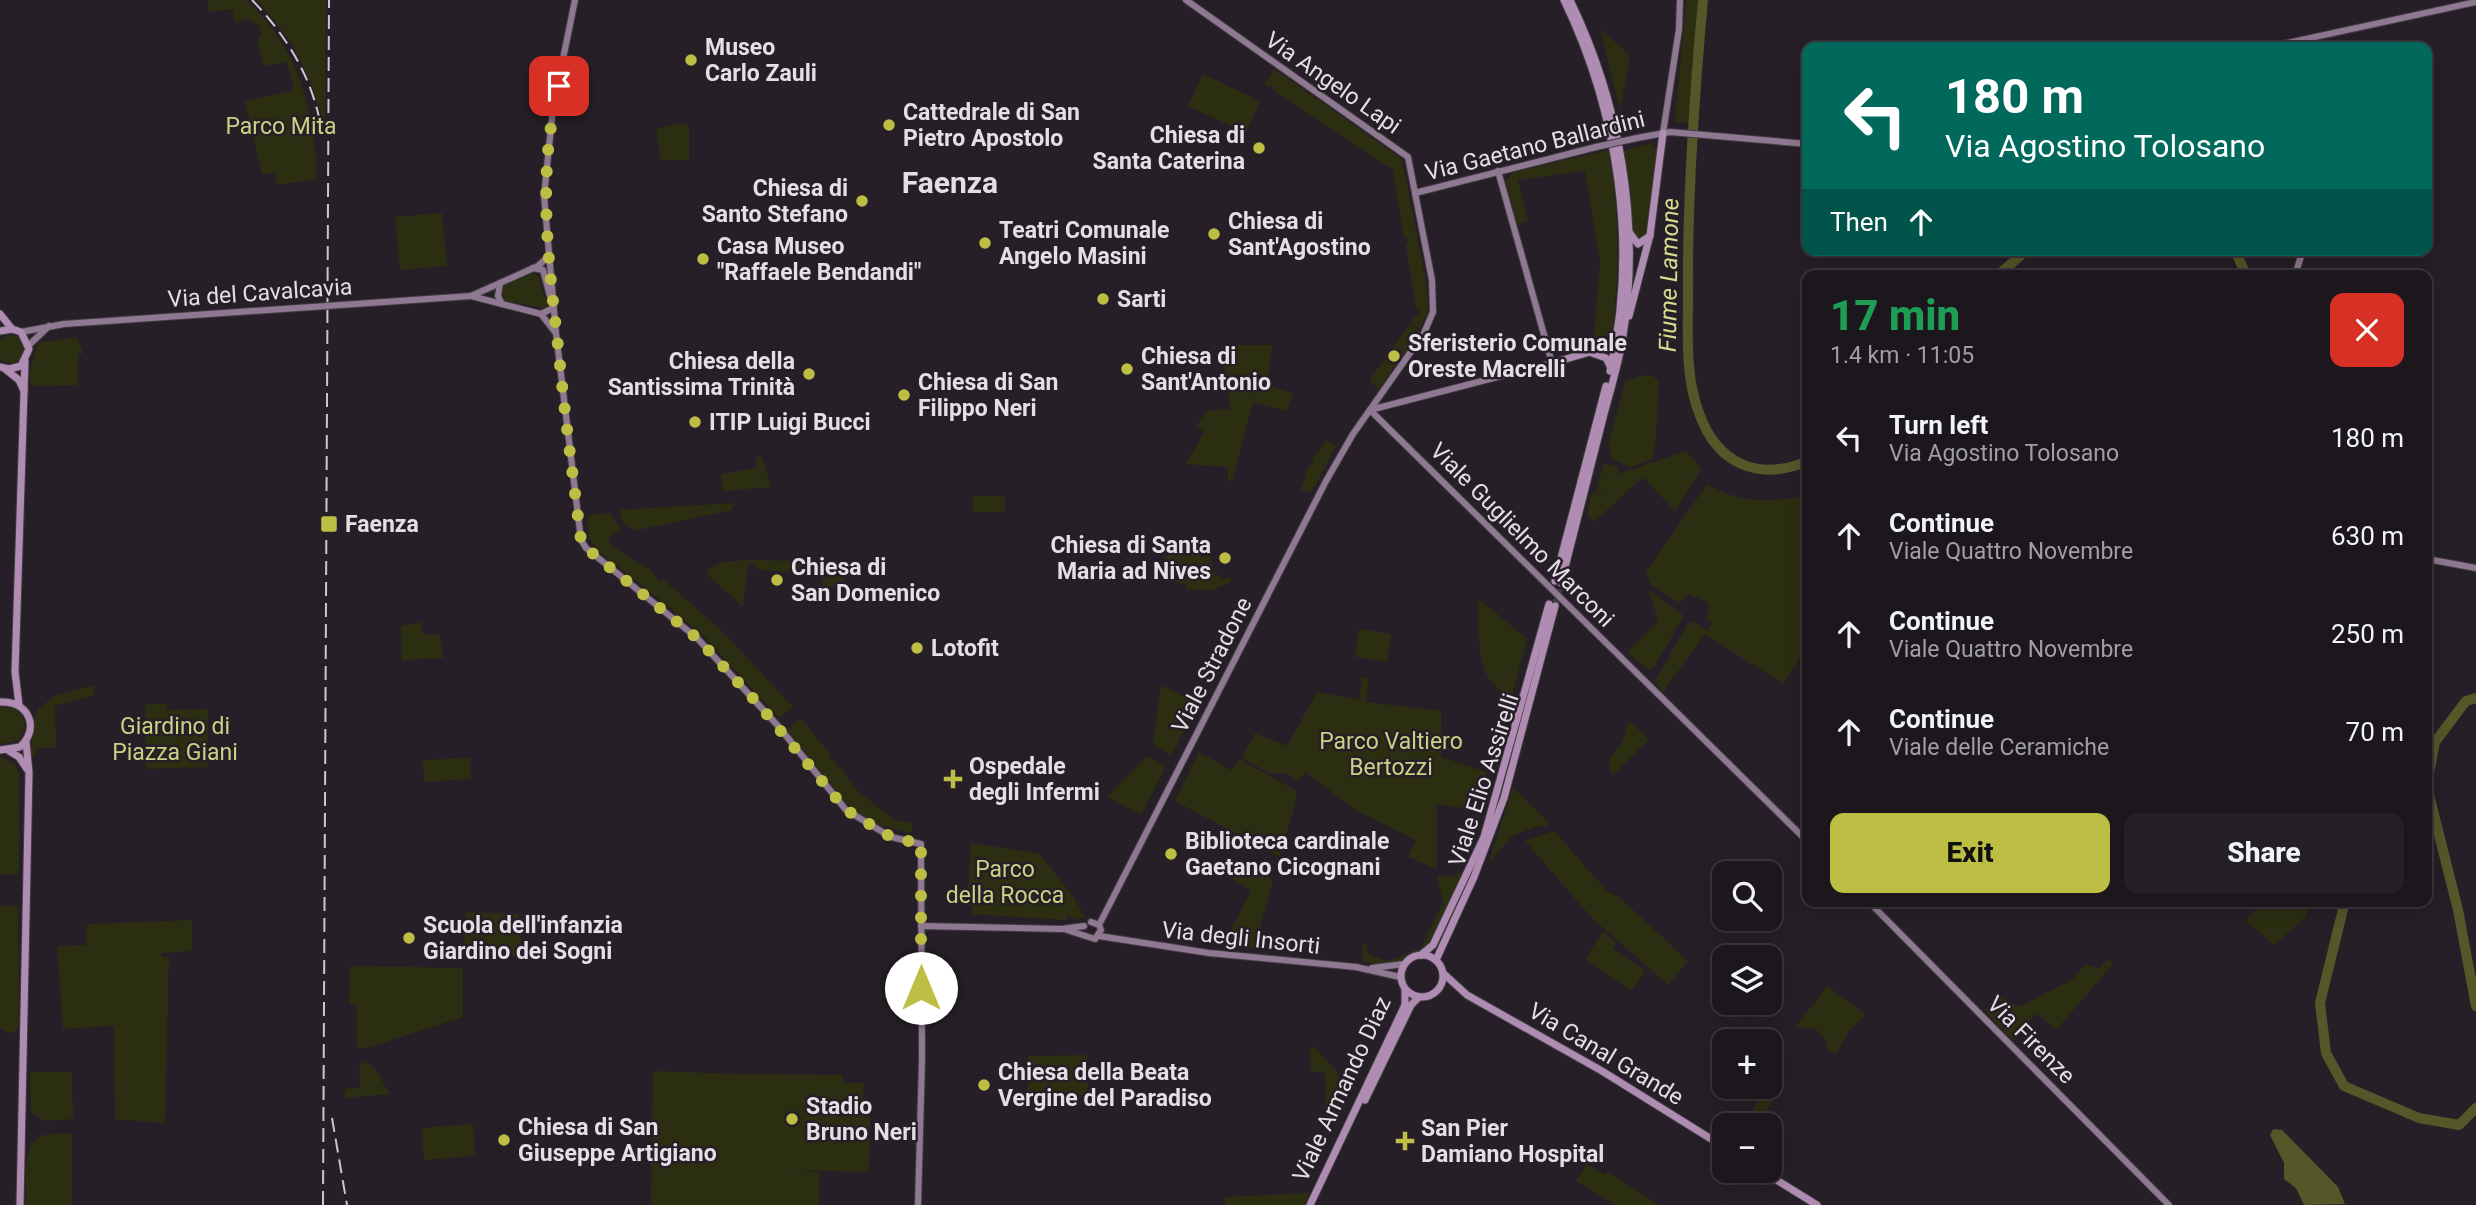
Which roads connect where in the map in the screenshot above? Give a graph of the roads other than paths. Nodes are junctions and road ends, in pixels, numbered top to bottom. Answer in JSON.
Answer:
{"nodes":[{"id":1,"x":575,"y":0,"type":"edge"},
{"id":2,"x":1186,"y":0,"type":"edge"},
{"id":3,"x":1564,"y":0,"type":"edge"},
{"id":4,"x":1570,"y":0,"type":"edge"},
{"id":5,"x":1681,"y":0,"type":"edge"},
{"id":6,"x":2476,"y":2,"type":"edge"},
{"id":7,"x":2292,"y":42,"type":"edge"},
{"id":8,"x":1667,"y":132,"type":"junction"},
{"id":9,"x":1802,"y":143,"type":"edge"},
{"id":10,"x":1498,"y":172,"type":"junction"},
{"id":11,"x":1415,"y":193,"type":"junction"},
{"id":12,"x":1629,"y":231,"type":"junction"},
{"id":13,"x":1650,"y":236,"type":"junction"},
{"id":14,"x":549,"y":256,"type":"junction"},
{"id":15,"x":533,"y":268,"type":"junction"},
{"id":16,"x":501,"y":282,"type":"junction"},
{"id":17,"x":471,"y":296,"type":"junction"},
{"id":18,"x":502,"y":304,"type":"junction"},
{"id":19,"x":553,"y":305,"type":"junction"},
{"id":20,"x":0,"y":314,"type":"edge"},
{"id":21,"x":541,"y":314,"type":"junction"},
{"id":22,"x":51,"y":325,"type":"junction"},
{"id":23,"x":1618,"y":327,"type":"junction"},
{"id":24,"x":12,"y":329,"type":"junction"},
{"id":25,"x":0,"y":331,"type":"edge"},
{"id":26,"x":21,"y":332,"type":"junction"},
{"id":27,"x":555,"y":333,"type":"junction"},
{"id":28,"x":1623,"y":337,"type":"junction"},
{"id":29,"x":29,"y":345,"type":"junction"},
{"id":30,"x":1592,"y":353,"type":"junction"},
{"id":31,"x":25,"y":362,"type":"junction"},
{"id":32,"x":1552,"y":363,"type":"junction"},
{"id":33,"x":2,"y":368,"type":"edge"},
{"id":34,"x":1611,"y":368,"type":"junction"},
{"id":35,"x":1385,"y":387,"type":"junction"},
{"id":36,"x":24,"y":392,"type":"junction"},
{"id":37,"x":1395,"y":402,"type":"junction"},
{"id":38,"x":1370,"y":410,"type":"junction"},
{"id":39,"x":2432,"y":560,"type":"edge"},
{"id":40,"x":2476,"y":568,"type":"edge"},
{"id":41,"x":15,"y":671,"type":"junction"},
{"id":42,"x":2,"y":702,"type":"edge"},
{"id":43,"x":19,"y":705,"type":"junction"},
{"id":44,"x":26,"y":741,"type":"junction"},
{"id":45,"x":0,"y":750,"type":"edge"},
{"id":46,"x":9,"y":751,"type":"junction"},
{"id":47,"x":29,"y":772,"type":"junction"},
{"id":48,"x":1802,"y":836,"type":"edge"},
{"id":49,"x":1874,"y":907,"type":"edge"},
{"id":50,"x":1102,"y":913,"type":"junction"},
{"id":51,"x":1091,"y":922,"type":"junction"},
{"id":52,"x":920,"y":926,"type":"junction"},
{"id":53,"x":1084,"y":926,"type":"junction"},
{"id":54,"x":1062,"y":929,"type":"junction"},
{"id":55,"x":1100,"y":930,"type":"junction"},
{"id":56,"x":1084,"y":934,"type":"junction"},
{"id":57,"x":1421,"y":955,"type":"junction"},
{"id":58,"x":1436,"y":960,"type":"junction"},
{"id":59,"x":1404,"y":964,"type":"junction"},
{"id":60,"x":1367,"y":968,"type":"junction"},
{"id":61,"x":1443,"y":973,"type":"junction"},
{"id":62,"x":1401,"y":977,"type":"junction"},
{"id":63,"x":1440,"y":988,"type":"junction"},
{"id":64,"x":1405,"y":989,"type":"junction"},
{"id":65,"x":1468,"y":995,"type":"junction"},
{"id":66,"x":1419,"y":998,"type":"junction"},
{"id":67,"x":1712,"y":1140,"type":"edge"},
{"id":68,"x":1337,"y":1152,"type":"junction"},
{"id":69,"x":1781,"y":1183,"type":"edge"},
{"id":70,"x":20,"y":1205,"type":"edge"},
{"id":71,"x":918,"y":1205,"type":"edge"},
{"id":72,"x":1310,"y":1205,"type":"edge"},
{"id":73,"x":1315,"y":1205,"type":"edge"},
{"id":74,"x":1817,"y":1205,"type":"edge"},
{"id":75,"x":2169,"y":1205,"type":"edge"}],
"edges":[{"from":1,"to":14,"type":"main road"},
{"from":2,"to":11,"type":"main road","name":"Via Angelo Lapi"},
{"from":3,"to":23,"type":"main road"},
{"from":4,"to":12,"type":"main road"},
{"from":5,"to":8,"type":"main road"},
{"from":6,"to":7,"type":"main road"},
{"from":8,"to":9,"type":"main road","name":"Via Gaetano Ballardini"},
{"from":8,"to":10,"type":"main road","name":"Via Gaetano Ballardini","bridge":true},
{"from":8,"to":13,"type":"main road"},
{"from":10,"to":11,"type":"main road","name":"Via Gaetano Ballardini"},
{"from":10,"to":32,"type":"main road"},
{"from":11,"to":35,"type":"main road","name":"Via Angelo Lapi"},
{"from":12,"to":13,"type":"main road"},
{"from":12,"to":28,"type":"main road"},
{"from":13,"to":28,"type":"main road"},
{"from":14,"to":15,"type":"main road","name":"Via del Cavalcavia"},
{"from":14,"to":19,"type":"main road"},
{"from":15,"to":16,"type":"main road","name":"Via del Cavalcavia"},
{"from":15,"to":19,"type":"main road"},
{"from":16,"to":17,"type":"main road","name":"Via del Cavalcavia"},
{"from":16,"to":18,"type":"main road"},
{"from":17,"to":18,"type":"main road","name":"Via del Cavalcavia"},
{"from":17,"to":22,"type":"main road","name":"Via del Cavalcavia","bridge":true},
{"from":18,"to":21,"type":"main road","name":"Via del Cavalcavia"},
{"from":19,"to":21,"type":"main road"},
{"from":19,"to":27,"type":"main road"},
{"from":20,"to":24,"type":"main road"},
{"from":21,"to":27,"type":"main road"},
{"from":22,"to":26,"type":"main road","name":"Via del Cavalcavia"},
{"from":22,"to":29,"type":"main road"},
{"from":23,"to":30,"type":"main road"},
{"from":23,"to":34,"type":"main road"},
{"from":24,"to":25,"type":"main road"},
{"from":24,"to":26,"type":"main road"},
{"from":26,"to":29,"type":"main road"},
{"from":27,"to":52,"type":"main road"},
{"from":28,"to":34,"type":"main road"},
{"from":29,"to":31,"type":"main road"},
{"from":30,"to":32,"type":"main road"},
{"from":30,"to":34,"type":"main road"},
{"from":31,"to":33,"type":"main road"},
{"from":31,"to":36,"type":"main road"},
{"from":32,"to":37,"type":"main road"},
{"from":33,"to":36,"type":"main road"},
{"from":35,"to":37,"type":"main road"},
{"from":35,"to":38,"type":"main road","name":"Via Angelo Lapi"},
{"from":36,"to":41,"type":"main road"},
{"from":37,"to":38,"type":"main road"},
{"from":38,"to":48,"type":"main road","name":"Viale Guglielmo Marconi"},
{"from":38,"to":50,"type":"main road","name":"Viale Stradone"},
{"from":39,"to":40,"type":"main road"},
{"from":41,"to":42,"type":"main road"},
{"from":41,"to":43,"type":"main road"},
{"from":42,"to":43,"type":"main road"},
{"from":43,"to":44,"type":"main road"},
{"from":44,"to":46,"type":"main road"},
{"from":44,"to":47,"type":"main road"},
{"from":45,"to":46,"type":"main road"},
{"from":46,"to":47,"type":"main road"},
{"from":47,"to":70,"type":"main road"},
{"from":49,"to":75,"type":"main road","name":"Via Firenze"},
{"from":50,"to":51,"type":"main road","name":"Viale Stradone"},
{"from":50,"to":55,"type":"main road","name":"Viale Stradone"},
{"from":51,"to":53,"type":"main road","name":"Viale Stradone"},
{"from":51,"to":55,"type":"main road"},
{"from":52,"to":54,"type":"main road"},
{"from":52,"to":71,"type":"main road"},
{"from":53,"to":54,"type":"main road"},
{"from":53,"to":56,"type":"main road"},
{"from":54,"to":56,"type":"main road"},
{"from":55,"to":56,"type":"main road"},
{"from":55,"to":60,"type":"main road","name":"Via degli Insorti"},
{"from":57,"to":58,"type":"main road"},
{"from":57,"to":58,"type":"main road","name":"Viale Elio Assirelli"},
{"from":57,"to":59,"type":"main road"},
{"from":58,"to":61,"type":"main road"},
{"from":59,"to":60,"type":"main road","name":"Via degli Insorti"},
{"from":59,"to":62,"type":"main road"},
{"from":60,"to":62,"type":"main road","name":"Via degli Insorti"},
{"from":61,"to":63,"type":"main road"},
{"from":61,"to":65,"type":"main road","name":"Via Canal Grande"},
{"from":62,"to":64,"type":"main road"},
{"from":63,"to":65,"type":"main road","name":"Via Canal Grande"},
{"from":63,"to":66,"type":"main road"},
{"from":64,"to":66,"type":"main road"},
{"from":64,"to":68,"type":"main road","name":"Viale Armando Diaz"},
{"from":65,"to":67,"type":"main road","name":"Via Canal Grande"},
{"from":66,"to":68,"type":"main road","name":"Viale Armando Diaz"},
{"from":68,"to":72,"type":"main road","name":"Viale Armando Diaz"},
{"from":68,"to":73,"type":"main road","name":"Viale Armando Diaz"},
{"from":69,"to":74,"type":"main road"}]}
